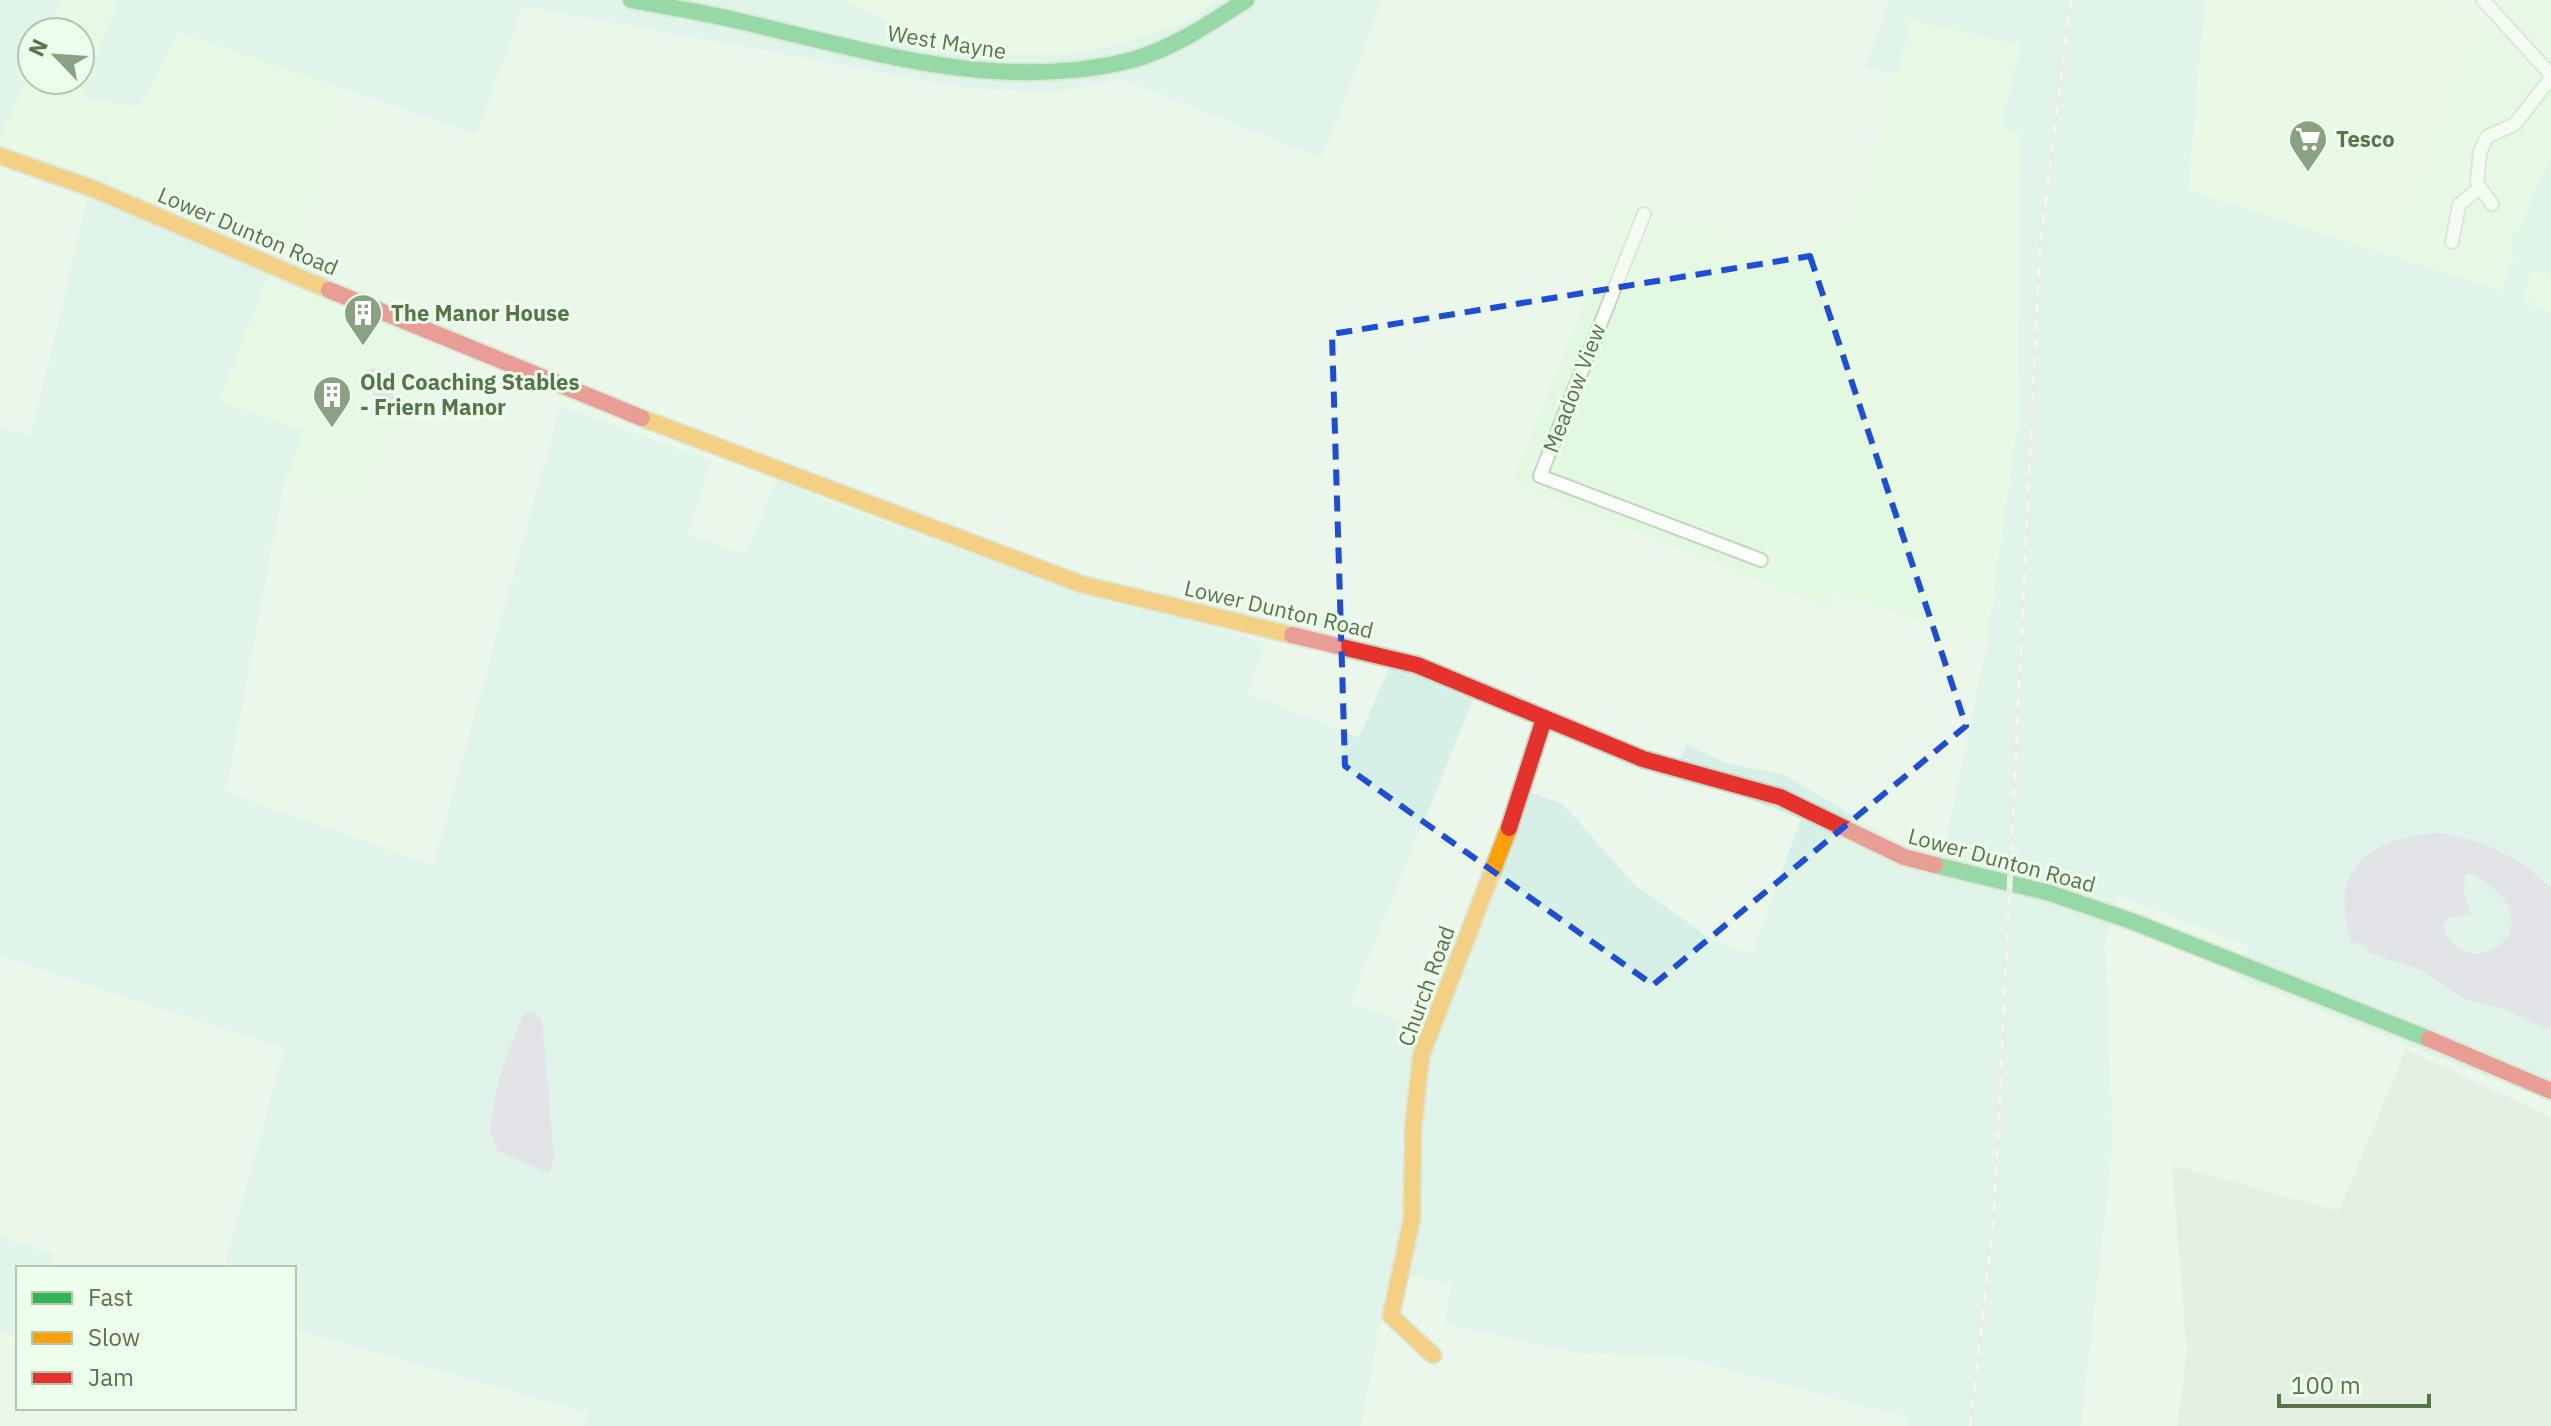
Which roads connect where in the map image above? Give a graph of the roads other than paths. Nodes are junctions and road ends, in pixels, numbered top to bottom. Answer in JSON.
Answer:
{"nodes":[{"id":1,"x":631,"y":0,"type":"edge"},
{"id":2,"x":1246,"y":0,"type":"edge"},
{"id":3,"x":2483,"y":0,"type":"edge"},
{"id":4,"x":2551,"y":76,"type":"edge"},
{"id":5,"x":0,"y":156,"type":"edge"},
{"id":6,"x":2479,"y":188,"type":"junction"},
{"id":7,"x":2492,"y":204,"type":"dead end"},
{"id":8,"x":1644,"y":214,"type":"dead end"},
{"id":9,"x":2452,"y":242,"type":"dead end"},
{"id":10,"x":1761,"y":560,"type":"dead end"},
{"id":11,"x":1544,"y":719,"type":"junction"},
{"id":12,"x":2551,"y":1091,"type":"edge"},
{"id":13,"x":1433,"y":1355,"type":"dead end"}],
"edges":[{"from":1,"to":2,"type":"street","name":"West Mayne"},
{"from":3,"to":4,"type":"street"},
{"from":4,"to":6,"type":"street"},
{"from":5,"to":11,"type":"street","name":"Lower Dunton Road"},
{"from":6,"to":7,"type":"street"},
{"from":6,"to":9,"type":"street"},
{"from":8,"to":10,"type":"street","name":"Meadow View"},
{"from":11,"to":12,"type":"street","name":"Lower Dunton Road"},
{"from":11,"to":13,"type":"street","name":"Church Road"}]}
